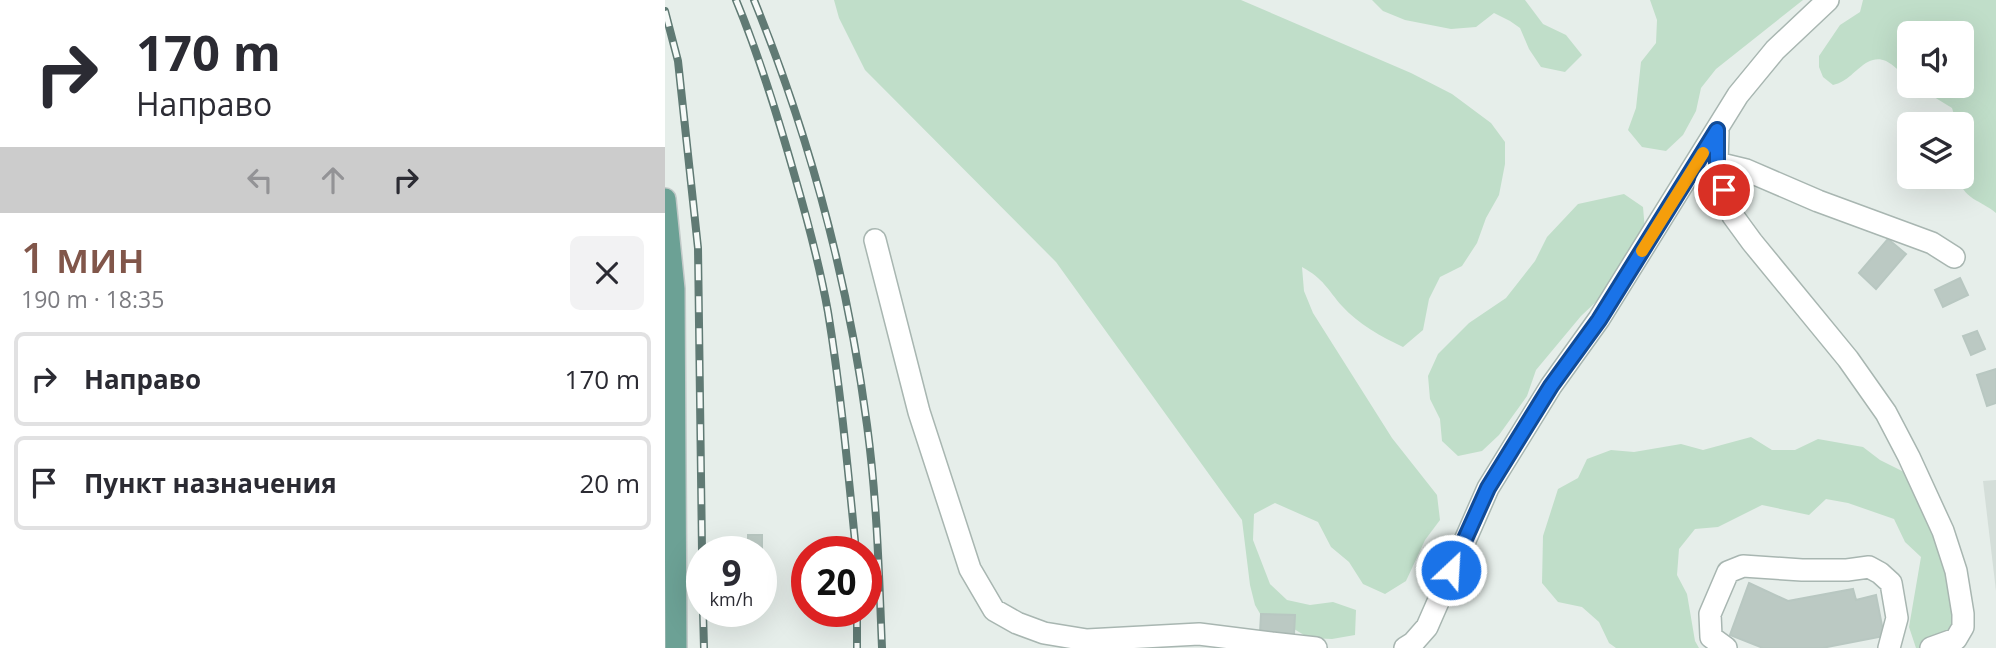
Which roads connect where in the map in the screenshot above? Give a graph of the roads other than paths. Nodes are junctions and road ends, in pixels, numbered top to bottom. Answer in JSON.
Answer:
{"nodes":[{"id":1,"x":1828,"y":0,"type":"edge"},
{"id":2,"x":1717,"y":130,"type":"junction"},
{"id":3,"x":1717,"y":163,"type":"junction"},
{"id":4,"x":665,"y":199,"type":"edge"},
{"id":5,"x":875,"y":240,"type":"dead end"},
{"id":6,"x":1954,"y":257,"type":"dead end"},
{"id":7,"x":1219,"y":642,"type":"edge"},
{"id":8,"x":1274,"y":646,"type":"edge"},
{"id":9,"x":1409,"y":646,"type":"edge"},
{"id":10,"x":676,"y":648,"type":"edge"},
{"id":11,"x":1317,"y":648,"type":"edge"},
{"id":12,"x":1388,"y":648,"type":"edge"},
{"id":13,"x":1726,"y":648,"type":"edge"},
{"id":14,"x":1889,"y":648,"type":"edge"},
{"id":15,"x":1931,"y":648,"type":"edge"}],
"edges":[{"from":1,"to":2,"type":"lane"},
{"from":2,"to":3,"type":"lane"},
{"from":2,"to":9,"type":"lane"},
{"from":3,"to":6,"type":"lane"},
{"from":3,"to":15,"type":"lane"},
{"from":4,"to":10,"type":"main road"},
{"from":5,"to":7,"type":"lane"},
{"from":7,"to":8,"type":"lane"},
{"from":8,"to":11,"type":"lane"},
{"from":9,"to":12,"type":"lane"},
{"from":13,"to":14,"type":"lane"}]}
